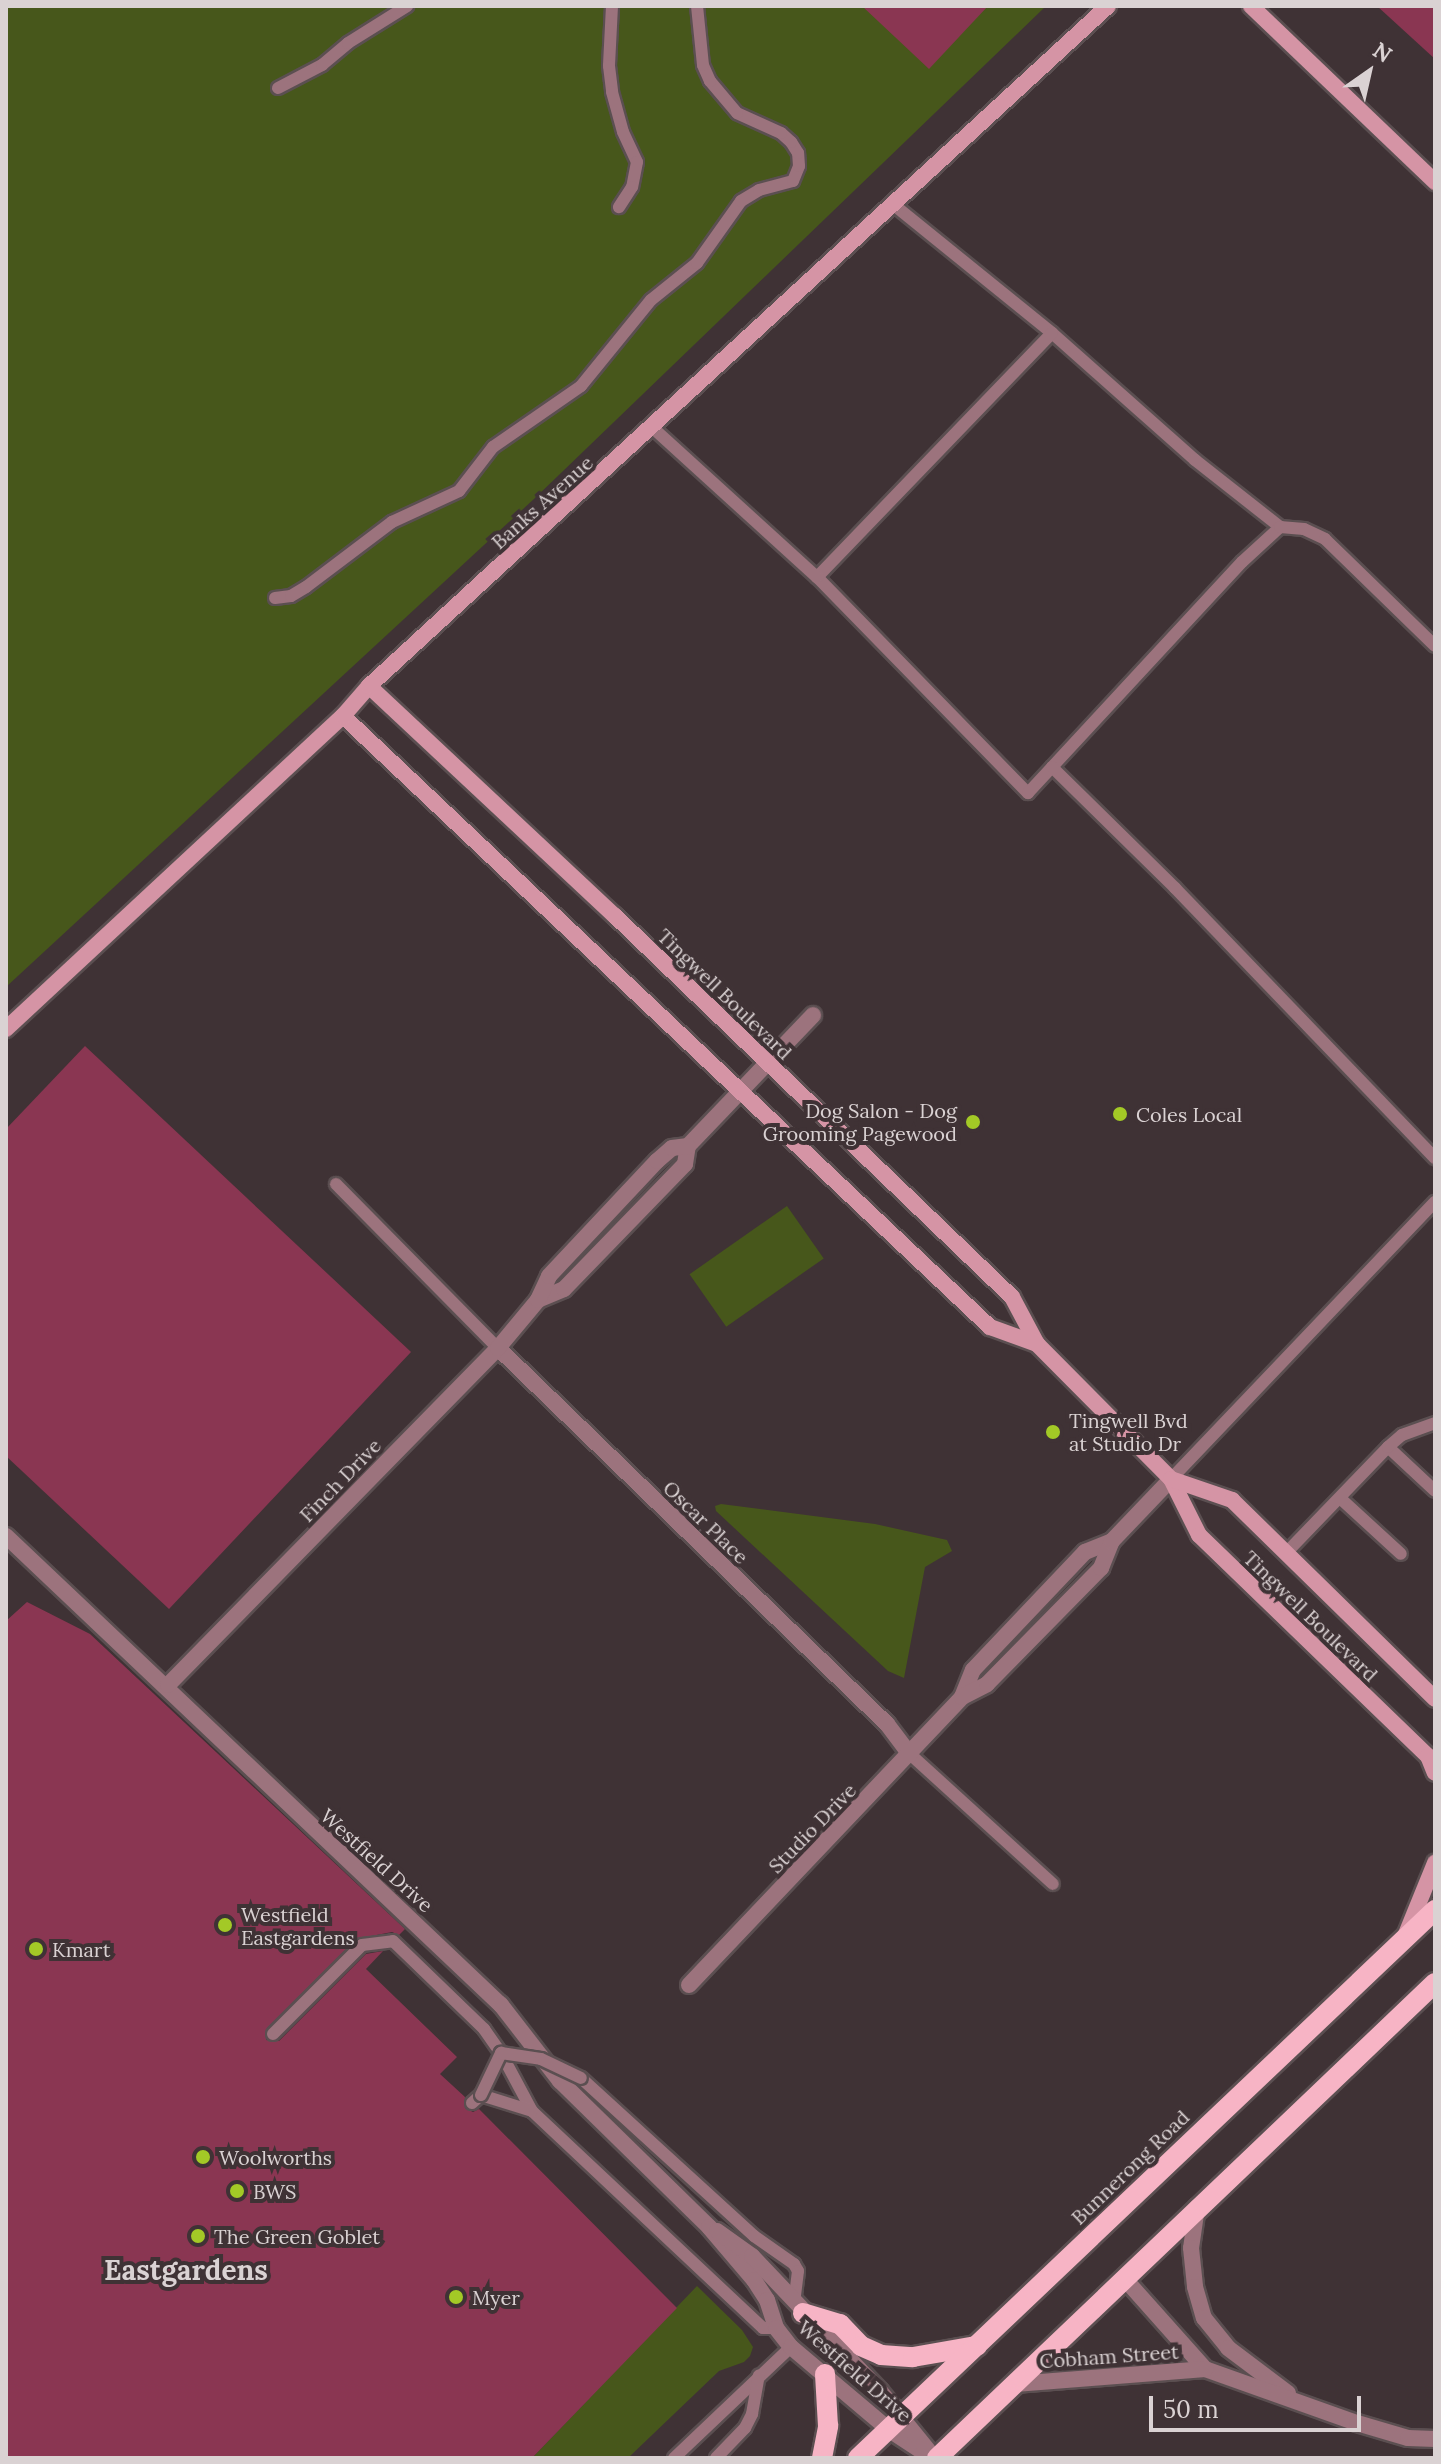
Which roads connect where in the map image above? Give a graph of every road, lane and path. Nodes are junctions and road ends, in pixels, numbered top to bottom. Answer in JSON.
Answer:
{"nodes":[{"id":1,"x":407,"y":6,"type":"edge"},
{"id":2,"x":612,"y":6,"type":"edge"},
{"id":3,"x":697,"y":6,"type":"edge"},
{"id":4,"x":1108,"y":6,"type":"edge"},
{"id":5,"x":1251,"y":6,"type":"edge"},
{"id":6,"x":278,"y":88,"type":"dead end"},
{"id":7,"x":1435,"y":182,"type":"edge"},
{"id":8,"x":894,"y":205,"type":"junction"},
{"id":9,"x":619,"y":207,"type":"dead end"},
{"id":10,"x":1052,"y":333,"type":"junction"},
{"id":11,"x":653,"y":428,"type":"junction"},
{"id":12,"x":1280,"y":527,"type":"junction"},
{"id":13,"x":817,"y":577,"type":"junction"},
{"id":14,"x":275,"y":598,"type":"dead end"},
{"id":15,"x":1435,"y":646,"type":"edge"},
{"id":16,"x":369,"y":686,"type":"junction"},
{"id":17,"x":343,"y":716,"type":"junction"},
{"id":18,"x":1052,"y":767,"type":"junction"},
{"id":19,"x":813,"y":1015,"type":"dead end"},
{"id":20,"x":6,"y":1029,"type":"edge"},
{"id":21,"x":765,"y":1062,"type":"junction"},
{"id":22,"x":739,"y":1091,"type":"junction"},
{"id":23,"x":1435,"y":1158,"type":"edge"},
{"id":24,"x":336,"y":1184,"type":"dead end"},
{"id":25,"x":1435,"y":1202,"type":"edge"},
{"id":26,"x":1037,"y":1344,"type":"junction"},
{"id":27,"x":498,"y":1348,"type":"junction"},
{"id":28,"x":1435,"y":1423,"type":"edge"},
{"id":29,"x":1388,"y":1447,"type":"junction"},
{"id":30,"x":1171,"y":1479,"type":"junction"},
{"id":31,"x":1435,"y":1491,"type":"edge"},
{"id":32,"x":1341,"y":1499,"type":"junction"},
{"id":33,"x":6,"y":1536,"type":"edge"},
{"id":34,"x":1286,"y":1553,"type":"junction"},
{"id":35,"x":1401,"y":1554,"type":"dead end"},
{"id":36,"x":168,"y":1685,"type":"junction"},
{"id":37,"x":1435,"y":1699,"type":"edge"},
{"id":38,"x":910,"y":1754,"type":"junction"},
{"id":39,"x":1435,"y":1773,"type":"edge"},
{"id":40,"x":1435,"y":1863,"type":"edge"},
{"id":41,"x":1053,"y":1884,"type":"dead end"},
{"id":42,"x":1435,"y":1910,"type":"edge"},
{"id":43,"x":1406,"y":1936,"type":"junction"},
{"id":44,"x":1435,"y":1983,"type":"edge"},
{"id":45,"x":689,"y":1985,"type":"dead end"},
{"id":46,"x":273,"y":2034,"type":"dead end"},
{"id":47,"x":501,"y":2053,"type":"junction"},
{"id":48,"x":532,"y":2111,"type":"junction"},
{"id":49,"x":1197,"y":2207,"type":"junction"},
{"id":50,"x":709,"y":2227,"type":"junction"},
{"id":51,"x":1124,"y":2278,"type":"junction"},
{"id":52,"x":799,"y":2308,"type":"junction"},
{"id":53,"x":776,"y":2328,"type":"junction"},
{"id":54,"x":978,"y":2345,"type":"junction"},
{"id":55,"x":791,"y":2347,"type":"junction"},
{"id":56,"x":1205,"y":2369,"type":"junction"},
{"id":57,"x":825,"y":2374,"type":"junction"},
{"id":58,"x":759,"y":2376,"type":"junction"},
{"id":59,"x":1015,"y":2384,"type":"junction"},
{"id":60,"x":1306,"y":2405,"type":"junction"},
{"id":61,"x":895,"y":2423,"type":"junction"},
{"id":62,"x":1435,"y":2439,"type":"edge"},
{"id":63,"x":674,"y":2458,"type":"edge"},
{"id":64,"x":716,"y":2458,"type":"edge"},
{"id":65,"x":822,"y":2458,"type":"edge"},
{"id":66,"x":858,"y":2458,"type":"edge"},
{"id":67,"x":934,"y":2458,"type":"edge"}],
"edges":[{"from":1,"to":6,"type":"lane"},
{"from":2,"to":9,"type":"lane"},
{"from":3,"to":14,"type":"lane"},
{"from":4,"to":8,"type":"street","name":"Banks Avenue"},
{"from":5,"to":7,"type":"street"},
{"from":8,"to":10,"type":"lane"},
{"from":8,"to":11,"type":"street","name":"Banks Avenue"},
{"from":10,"to":12,"type":"lane"},
{"from":10,"to":13,"type":"lane"},
{"from":11,"to":13,"type":"lane"},
{"from":11,"to":16,"type":"street","name":"Banks Avenue"},
{"from":12,"to":15,"type":"lane"},
{"from":12,"to":18,"type":"lane"},
{"from":13,"to":18,"type":"lane"},
{"from":16,"to":17,"type":"street","name":"Banks Avenue"},
{"from":16,"to":21,"type":"street","name":"Tingwell Boulevard"},
{"from":17,"to":20,"type":"street","name":"Banks Avenue"},
{"from":17,"to":22,"type":"street","name":"Tingwell Boulevard"},
{"from":18,"to":23,"type":"lane"},
{"from":19,"to":21,"type":"street","name":"Finch Drive"},
{"from":21,"to":22,"type":"street","name":"Finch Drive"},
{"from":21,"to":26,"type":"street","name":"Tingwell Boulevard"},
{"from":22,"to":26,"type":"street","name":"Tingwell Boulevard"},
{"from":22,"to":27,"type":"street","name":"Finch Drive"},
{"from":24,"to":27,"type":"lane","name":"Oscar Place"},
{"from":25,"to":30,"type":"lane"},
{"from":26,"to":30,"type":"street","name":"Tingwell Boulevard"},
{"from":27,"to":36,"type":"street","name":"Finch Drive"},
{"from":27,"to":38,"type":"street","name":"Oscar Place"},
{"from":28,"to":29,"type":"lane"},
{"from":29,"to":31,"type":"lane"},
{"from":29,"to":32,"type":"lane"},
{"from":30,"to":34,"type":"street","name":"Tingwell Boulevard"},
{"from":30,"to":38,"type":"street","name":"Studio Drive"},
{"from":30,"to":39,"type":"street","name":"Tingwell Boulevard"},
{"from":32,"to":34,"type":"lane"},
{"from":32,"to":35,"type":"lane"},
{"from":33,"to":36,"type":"street","name":"Westfield Drive"},
{"from":34,"to":37,"type":"street","name":"Tingwell Boulevard"},
{"from":36,"to":50,"type":"street","name":"Westfield Drive"},
{"from":38,"to":41,"type":"lane","name":"Oscar Place"},
{"from":38,"to":45,"type":"street","name":"Studio Drive"},
{"from":40,"to":43,"type":"street"},
{"from":42,"to":43,"type":"main road","name":"Bunnerong Road"},
{"from":43,"to":54,"type":"main road","name":"Bunnerong Road"},
{"from":44,"to":49,"type":"main road"},
{"from":46,"to":47,"type":"lane"},
{"from":47,"to":48,"type":"lane"},
{"from":47,"to":48,"type":"lane","bridge":true},
{"from":47,"to":52,"type":"lane","bridge":true},
{"from":48,"to":53,"type":"lane"},
{"from":49,"to":51,"type":"main road"},
{"from":49,"to":60,"type":"street","name":"Cobham Street"},
{"from":50,"to":52,"type":"street","name":"Westfield Drive"},
{"from":50,"to":53,"type":"street","name":"Westfield Drive"},
{"from":51,"to":56,"type":"street","name":"Cobham Street"},
{"from":51,"to":59,"type":"main road"},
{"from":52,"to":54,"type":"main road"},
{"from":52,"to":61,"type":"street","name":"Westfield Drive"},
{"from":53,"to":55,"type":"street","name":"Westfield Drive"},
{"from":54,"to":61,"type":"main road","name":"Bunnerong Road"},
{"from":55,"to":57,"type":"street","name":"Westfield Drive"},
{"from":55,"to":58,"type":"lane"},
{"from":56,"to":59,"type":"street","name":"Cobham Street"},
{"from":56,"to":60,"type":"street","name":"Cobham Street"},
{"from":57,"to":61,"type":"street","name":"Westfield Drive"},
{"from":57,"to":65,"type":"main road"},
{"from":58,"to":63,"type":"lane"},
{"from":58,"to":64,"type":"lane"},
{"from":59,"to":67,"type":"main road"},
{"from":60,"to":62,"type":"street","name":"Cobham Street"},
{"from":61,"to":66,"type":"main road","name":"Bunnerong Road"},
{"from":61,"to":67,"type":"street","name":"Westfield Drive"}]}
